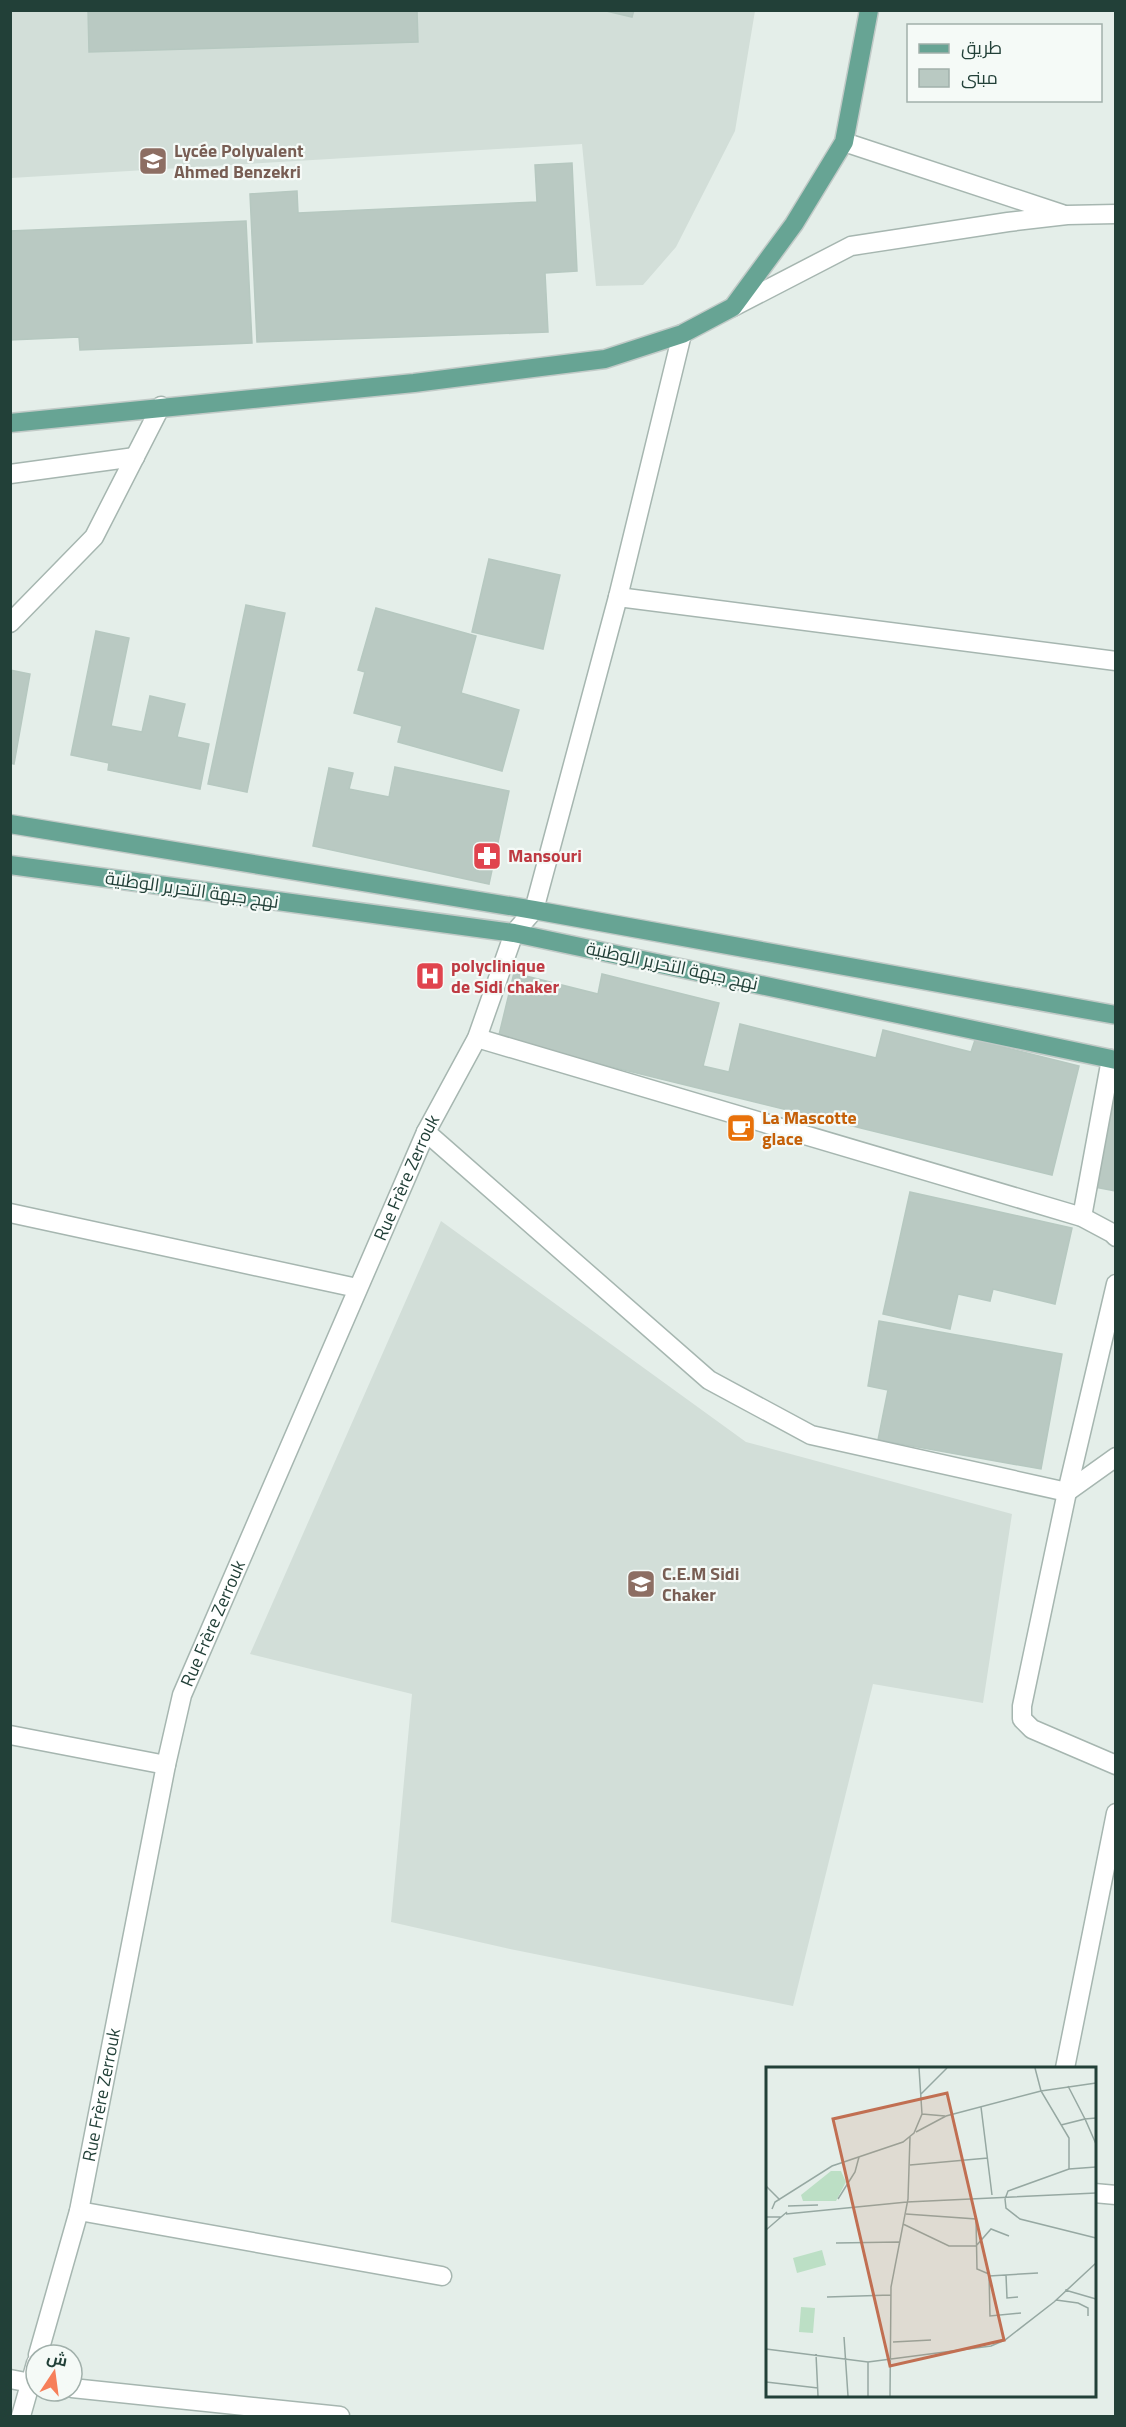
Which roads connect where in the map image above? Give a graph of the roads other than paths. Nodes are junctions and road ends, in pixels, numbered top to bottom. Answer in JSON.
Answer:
{"nodes":[{"id":1,"x":869,"y":10,"type":"edge"},
{"id":2,"x":844,"y":142,"type":"junction"},
{"id":3,"x":1116,"y":214,"type":"edge"},
{"id":4,"x":1067,"y":215,"type":"junction"},
{"id":5,"x":733,"y":307,"type":"junction"},
{"id":6,"x":682,"y":334,"type":"junction"},
{"id":7,"x":161,"y":406,"type":"junction"},
{"id":8,"x":10,"y":423,"type":"edge"},
{"id":9,"x":135,"y":457,"type":"junction"},
{"id":10,"x":10,"y":474,"type":"edge"},
{"id":11,"x":618,"y":597,"type":"junction"},
{"id":12,"x":10,"y":623,"type":"edge"},
{"id":13,"x":1116,"y":661,"type":"edge"},
{"id":14,"x":10,"y":824,"type":"edge"},
{"id":15,"x":10,"y":865,"type":"edge"},
{"id":16,"x":534,"y":910,"type":"junction"},
{"id":17,"x":514,"y":933,"type":"junction"},
{"id":18,"x":1116,"y":1015,"type":"edge"},
{"id":19,"x":477,"y":1038,"type":"junction"},
{"id":20,"x":1113,"y":1059,"type":"edge"},
{"id":21,"x":426,"y":1132,"type":"junction"},
{"id":22,"x":10,"y":1213,"type":"edge"},
{"id":23,"x":1082,"y":1217,"type":"junction"},
{"id":24,"x":1116,"y":1237,"type":"edge"},
{"id":25,"x":1116,"y":1284,"type":"edge"},
{"id":26,"x":357,"y":1288,"type":"junction"},
{"id":27,"x":1116,"y":1457,"type":"edge"},
{"id":28,"x":1067,"y":1492,"type":"junction"},
{"id":29,"x":10,"y":1735,"type":"edge"},
{"id":30,"x":166,"y":1765,"type":"junction"},
{"id":31,"x":1116,"y":1765,"type":"edge"},
{"id":32,"x":1116,"y":1813,"type":"edge"},
{"id":33,"x":1065,"y":2067,"type":"edge"},
{"id":34,"x":1096,"y":2193,"type":"edge"},
{"id":35,"x":1116,"y":2195,"type":"edge"},
{"id":36,"x":80,"y":2211,"type":"junction"},
{"id":37,"x":442,"y":2276,"type":"dead end"},
{"id":38,"x":42,"y":2343,"type":"edge"},
{"id":39,"x":84,"y":2389,"type":"edge"},
{"id":40,"x":340,"y":2416,"type":"edge"}],
"edges":[{"from":1,"to":2,"type":"main road"},
{"from":2,"to":4,"type":"street"},
{"from":2,"to":5,"type":"main road"},
{"from":3,"to":4,"type":"street"},
{"from":4,"to":5,"type":"street"},
{"from":5,"to":6,"type":"main road"},
{"from":6,"to":7,"type":"main road"},
{"from":6,"to":11,"type":"street"},
{"from":7,"to":8,"type":"main road"},
{"from":7,"to":9,"type":"street"},
{"from":9,"to":10,"type":"street"},
{"from":9,"to":12,"type":"street"},
{"from":11,"to":13,"type":"street"},
{"from":11,"to":16,"type":"street"},
{"from":14,"to":16,"type":"main road","name":"نهج جبهة التحرير الوطنية"},
{"from":15,"to":17,"type":"main road","name":"نهج جبهة التحرير الوطنية"},
{"from":16,"to":17,"type":"street"},
{"from":16,"to":18,"type":"main road","name":"نهج جبهة التحرير الوطنية"},
{"from":17,"to":19,"type":"street","name":"Rue Frère Zerrouk"},
{"from":17,"to":20,"type":"main road","name":"نهج جبهة التحرير الوطنية"},
{"from":19,"to":21,"type":"street","name":"Rue Frère Zerrouk"},
{"from":19,"to":23,"type":"street"},
{"from":20,"to":23,"type":"street"},
{"from":21,"to":26,"type":"street","name":"Rue Frère Zerrouk"},
{"from":21,"to":28,"type":"street"},
{"from":22,"to":26,"type":"street"},
{"from":23,"to":24,"type":"street"},
{"from":25,"to":28,"type":"street"},
{"from":26,"to":30,"type":"street","name":"Rue Frère Zerrouk"},
{"from":27,"to":28,"type":"street"},
{"from":28,"to":31,"type":"street"},
{"from":29,"to":30,"type":"street"},
{"from":30,"to":36,"type":"street","name":"Rue Frère Zerrouk"},
{"from":32,"to":33,"type":"street"},
{"from":34,"to":35,"type":"street"},
{"from":36,"to":37,"type":"street"},
{"from":36,"to":38,"type":"street","name":"Rue Frère Zerrouk"},
{"from":39,"to":40,"type":"street"}]}
